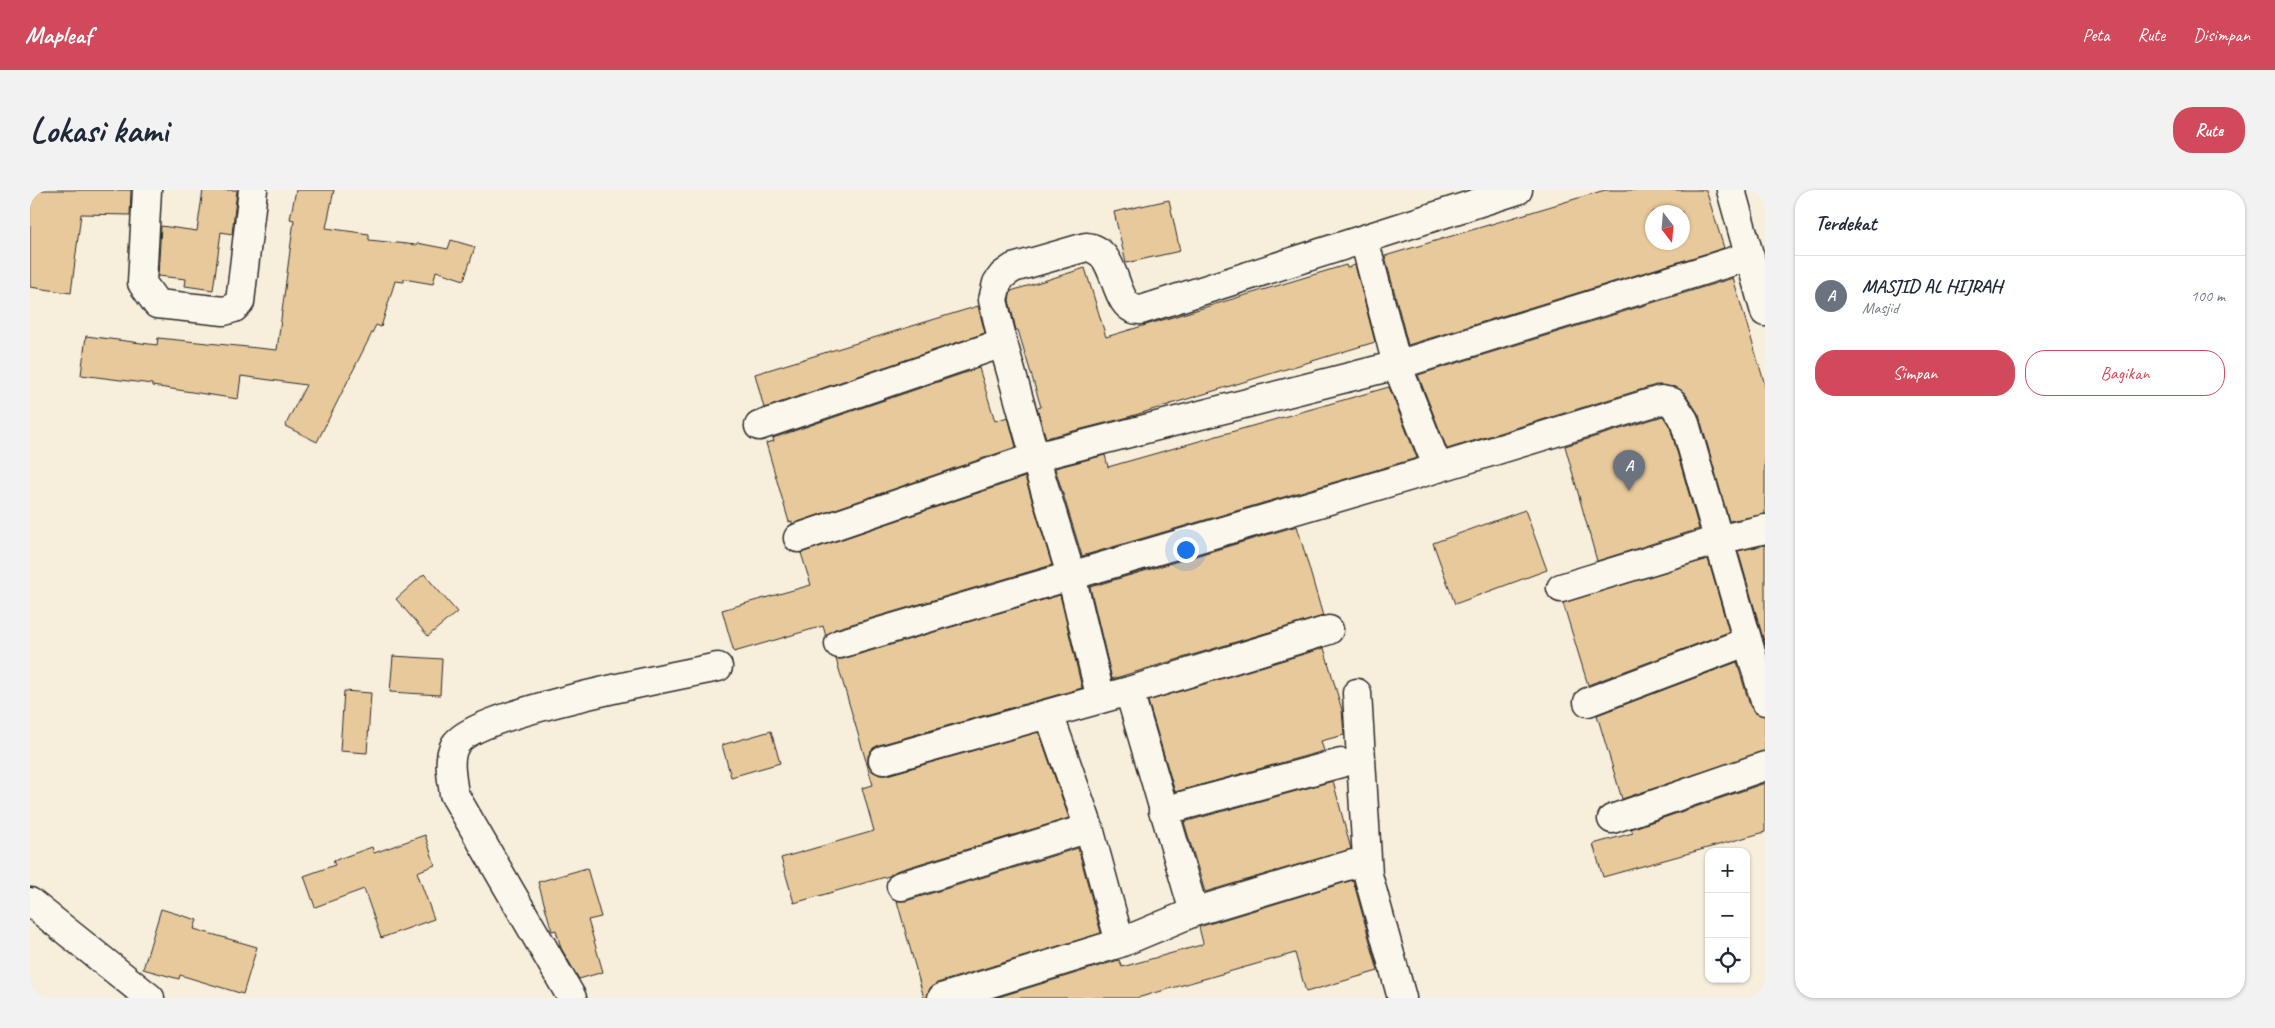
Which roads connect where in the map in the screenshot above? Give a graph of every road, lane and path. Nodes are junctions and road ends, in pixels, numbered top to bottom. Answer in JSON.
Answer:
{"nodes":[{"id":1,"x":147,"y":190,"type":"edge"},
{"id":2,"x":253,"y":190,"type":"edge"},
{"id":3,"x":1518,"y":190,"type":"edge"},
{"id":4,"x":1731,"y":190,"type":"edge"},
{"id":5,"x":1364,"y":239,"type":"junction"},
{"id":6,"x":1750,"y":256,"type":"junction"},
{"id":7,"x":1765,"y":312,"type":"edge"},
{"id":8,"x":1003,"y":343,"type":"junction"},
{"id":9,"x":1397,"y":365,"type":"junction"},
{"id":10,"x":759,"y":426,"type":"dead end"},
{"id":11,"x":1035,"y":457,"type":"junction"},
{"id":12,"x":1438,"y":468,"type":"junction"},
{"id":13,"x":1765,"y":529,"type":"edge"},
{"id":14,"x":798,"y":538,"type":"dead end"},
{"id":15,"x":1718,"y":540,"type":"junction"},
{"id":16,"x":1071,"y":575,"type":"junction"},
{"id":17,"x":1561,"y":588,"type":"dead end"},
{"id":18,"x":1329,"y":630,"type":"dead end"},
{"id":19,"x":1746,"y":642,"type":"junction"},
{"id":20,"x":840,"y":644,"type":"dead end"},
{"id":21,"x":718,"y":668,"type":"dead end"},
{"id":22,"x":1129,"y":692,"type":"junction"},
{"id":23,"x":1357,"y":693,"type":"dead end"},
{"id":24,"x":1101,"y":699,"type":"junction"},
{"id":25,"x":1765,"y":701,"type":"edge"},
{"id":26,"x":1588,"y":702,"type":"dead end"},
{"id":27,"x":1050,"y":714,"type":"junction"},
{"id":28,"x":883,"y":760,"type":"dead end"},
{"id":29,"x":1341,"y":762,"type":"dead end"},
{"id":30,"x":1765,"y":766,"type":"edge"},
{"id":31,"x":1163,"y":811,"type":"junction"},
{"id":32,"x":1612,"y":820,"type":"dead end"},
{"id":33,"x":1089,"y":828,"type":"junction"},
{"id":34,"x":1353,"y":864,"type":"dead end"},
{"id":35,"x":901,"y":886,"type":"dead end"},
{"id":36,"x":30,"y":902,"type":"edge"},
{"id":37,"x":1194,"y":912,"type":"junction"},
{"id":38,"x":1120,"y":943,"type":"junction"},
{"id":39,"x":150,"y":998,"type":"edge"},
{"id":40,"x":572,"y":998,"type":"edge"},
{"id":41,"x":942,"y":998,"type":"edge"},
{"id":42,"x":1402,"y":998,"type":"edge"}],
"edges":[{"from":1,"to":2,"type":"street"},
{"from":3,"to":5,"type":"street"},
{"from":4,"to":6,"type":"street"},
{"from":5,"to":8,"type":"street"},
{"from":5,"to":9,"type":"street"},
{"from":6,"to":7,"type":"street"},
{"from":6,"to":9,"type":"street"},
{"from":8,"to":10,"type":"street"},
{"from":8,"to":11,"type":"street"},
{"from":9,"to":11,"type":"street"},
{"from":9,"to":12,"type":"street"},
{"from":11,"to":14,"type":"street"},
{"from":11,"to":16,"type":"street"},
{"from":12,"to":15,"type":"street"},
{"from":12,"to":16,"type":"street"},
{"from":13,"to":15,"type":"street"},
{"from":15,"to":17,"type":"street"},
{"from":15,"to":19,"type":"street"},
{"from":16,"to":20,"type":"street"},
{"from":16,"to":24,"type":"street"},
{"from":18,"to":22,"type":"street"},
{"from":19,"to":25,"type":"street"},
{"from":19,"to":26,"type":"street"},
{"from":21,"to":40,"type":"street"},
{"from":22,"to":24,"type":"street"},
{"from":22,"to":31,"type":"street"},
{"from":23,"to":42,"type":"street"},
{"from":24,"to":27,"type":"street"},
{"from":27,"to":28,"type":"street"},
{"from":27,"to":33,"type":"street"},
{"from":29,"to":31,"type":"street"},
{"from":30,"to":32,"type":"street"},
{"from":31,"to":37,"type":"street"},
{"from":33,"to":35,"type":"street"},
{"from":33,"to":38,"type":"street"},
{"from":34,"to":37,"type":"street"},
{"from":36,"to":39,"type":"street"},
{"from":37,"to":38,"type":"street"},
{"from":38,"to":41,"type":"street"}]}
